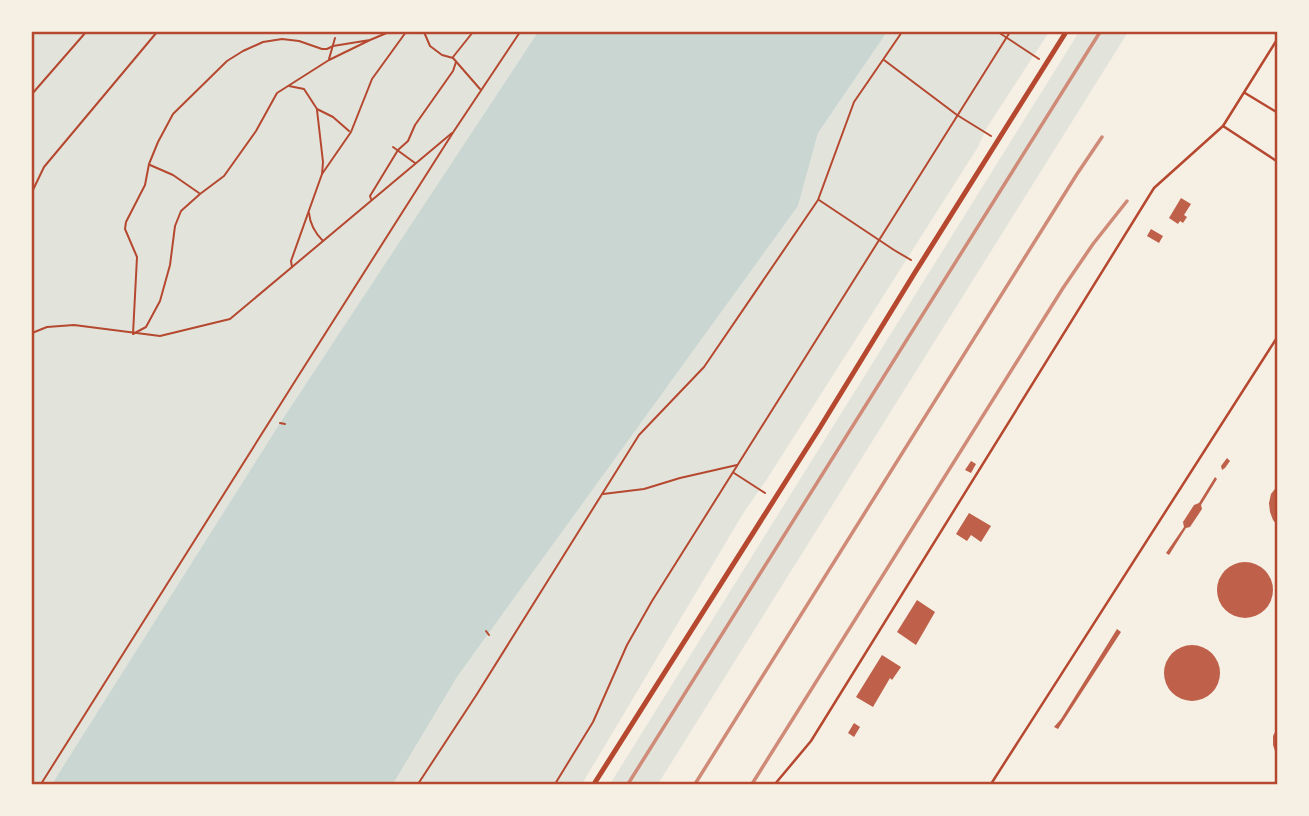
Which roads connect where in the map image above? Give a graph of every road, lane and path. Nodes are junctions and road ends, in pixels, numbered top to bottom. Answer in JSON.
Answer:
{"nodes":[{"id":1,"x":86,"y":32,"type":"edge"},
{"id":2,"x":157,"y":32,"type":"edge"},
{"id":3,"x":389,"y":32,"type":"edge"},
{"id":4,"x":406,"y":32,"type":"edge"},
{"id":5,"x":424,"y":32,"type":"edge"},
{"id":6,"x":473,"y":32,"type":"edge"},
{"id":7,"x":520,"y":32,"type":"edge"},
{"id":8,"x":902,"y":32,"type":"edge"},
{"id":9,"x":998,"y":32,"type":"edge"},
{"id":10,"x":1010,"y":32,"type":"edge"},
{"id":11,"x":1066,"y":32,"type":"edge"},
{"id":12,"x":1278,"y":37,"type":"edge"},
{"id":13,"x":335,"y":38,"type":"dead end"},
{"id":14,"x":1006,"y":38,"type":"junction"},
{"id":15,"x":370,"y":40,"type":"junction"},
{"id":16,"x":333,"y":46,"type":"junction"},
{"id":17,"x":453,"y":58,"type":"junction"},
{"id":18,"x":883,"y":59,"type":"junction"},
{"id":19,"x":329,"y":60,"type":"junction"},
{"id":20,"x":456,"y":62,"type":"junction"},
{"id":21,"x":1046,"y":63,"type":"junction"},
{"id":22,"x":288,"y":86,"type":"junction"},
{"id":23,"x":481,"y":90,"type":"junction"},
{"id":24,"x":1244,"y":92,"type":"junction"},
{"id":25,"x":32,"y":94,"type":"edge"},
{"id":26,"x":317,"y":109,"type":"junction"},
{"id":27,"x":1278,"y":113,"type":"edge"},
{"id":28,"x":957,"y":115,"type":"junction"},
{"id":29,"x":1223,"y":126,"type":"junction"},
{"id":30,"x":454,"y":131,"type":"junction"},
{"id":31,"x":351,"y":132,"type":"junction"},
{"id":32,"x":998,"y":140,"type":"junction"},
{"id":33,"x":393,"y":146,"type":"dead end"},
{"id":34,"x":398,"y":150,"type":"junction"},
{"id":35,"x":1278,"y":162,"type":"edge"},
{"id":36,"x":416,"y":163,"type":"junction"},
{"id":37,"x":149,"y":164,"type":"junction"},
{"id":38,"x":322,"y":174,"type":"junction"},
{"id":39,"x":32,"y":192,"type":"edge"},
{"id":40,"x":200,"y":194,"type":"junction"},
{"id":41,"x":371,"y":200,"type":"junction"},
{"id":42,"x":818,"y":200,"type":"junction"},
{"id":43,"x":309,"y":212,"type":"junction"},
{"id":44,"x":879,"y":240,"type":"junction"},
{"id":45,"x":323,"y":241,"type":"junction"},
{"id":46,"x":912,"y":260,"type":"dead end"},
{"id":47,"x":292,"y":267,"type":"junction"},
{"id":48,"x":32,"y":333,"type":"edge"},
{"id":49,"x":133,"y":334,"type":"junction"},
{"id":50,"x":1278,"y":336,"type":"edge"},
{"id":51,"x":280,"y":423,"type":"dead end"},
{"id":52,"x":285,"y":424,"type":"dead end"},
{"id":53,"x":738,"y":465,"type":"junction"},
{"id":54,"x":734,"y":473,"type":"junction"},
{"id":55,"x":765,"y":493,"type":"dead end"},
{"id":56,"x":602,"y":494,"type":"junction"},
{"id":57,"x":486,"y":631,"type":"dead end"},
{"id":58,"x":489,"y":635,"type":"dead end"},
{"id":59,"x":41,"y":785,"type":"edge"},
{"id":60,"x":418,"y":785,"type":"edge"},
{"id":61,"x":555,"y":785,"type":"edge"},
{"id":62,"x":594,"y":785,"type":"edge"},
{"id":63,"x":775,"y":785,"type":"edge"},
{"id":64,"x":991,"y":785,"type":"edge"}],
"edges":[{"from":1,"to":25,"type":"path"},
{"from":2,"to":39,"type":"path"},
{"from":3,"to":15,"type":"path"},
{"from":4,"to":31,"type":"path"},
{"from":5,"to":17,"type":"path"},
{"from":6,"to":17,"type":"path"},
{"from":7,"to":23,"type":"path"},
{"from":8,"to":18,"type":"path"},
{"from":9,"to":14,"type":"path"},
{"from":10,"to":14,"type":"path"},
{"from":11,"to":21,"type":"street"},
{"from":12,"to":24,"type":"lane"},
{"from":13,"to":16,"type":"path"},
{"from":14,"to":21,"type":"path"},
{"from":14,"to":28,"type":"path"},
{"from":15,"to":16,"type":"path"},
{"from":15,"to":19,"type":"path"},
{"from":16,"to":19,"type":"path"},
{"from":16,"to":37,"type":"path"},
{"from":17,"to":20,"type":"path"},
{"from":18,"to":28,"type":"path"},
{"from":18,"to":42,"type":"path"},
{"from":19,"to":22,"type":"path"},
{"from":20,"to":23,"type":"path"},
{"from":20,"to":34,"type":"path"},
{"from":21,"to":32,"type":"street"},
{"from":22,"to":26,"type":"path"},
{"from":22,"to":40,"type":"path"},
{"from":23,"to":30,"type":"path"},
{"from":24,"to":27,"type":"lane"},
{"from":24,"to":29,"type":"lane"},
{"from":26,"to":31,"type":"path"},
{"from":26,"to":38,"type":"path"},
{"from":28,"to":32,"type":"path"},
{"from":28,"to":44,"type":"path"},
{"from":29,"to":35,"type":"lane"},
{"from":29,"to":63,"type":"lane"},
{"from":30,"to":36,"type":"path"},
{"from":30,"to":59,"type":"path"},
{"from":31,"to":38,"type":"path"},
{"from":32,"to":62,"type":"street"},
{"from":33,"to":34,"type":"path"},
{"from":34,"to":36,"type":"path"},
{"from":34,"to":41,"type":"path"},
{"from":36,"to":41,"type":"path"},
{"from":37,"to":40,"type":"path"},
{"from":37,"to":49,"type":"path"},
{"from":38,"to":43,"type":"path"},
{"from":40,"to":49,"type":"path"},
{"from":41,"to":45,"type":"path"},
{"from":42,"to":44,"type":"path"},
{"from":42,"to":56,"type":"path"},
{"from":43,"to":45,"type":"path"},
{"from":43,"to":47,"type":"path"},
{"from":44,"to":46,"type":"path"},
{"from":44,"to":53,"type":"path"},
{"from":45,"to":47,"type":"path"},
{"from":47,"to":49,"type":"path"},
{"from":48,"to":49,"type":"path"},
{"from":50,"to":64,"type":"lane"},
{"from":51,"to":52,"type":"path"},
{"from":53,"to":54,"type":"path"},
{"from":53,"to":56,"type":"path"},
{"from":54,"to":55,"type":"path"},
{"from":54,"to":61,"type":"path"},
{"from":56,"to":60,"type":"path"},
{"from":57,"to":58,"type":"path"}]}
